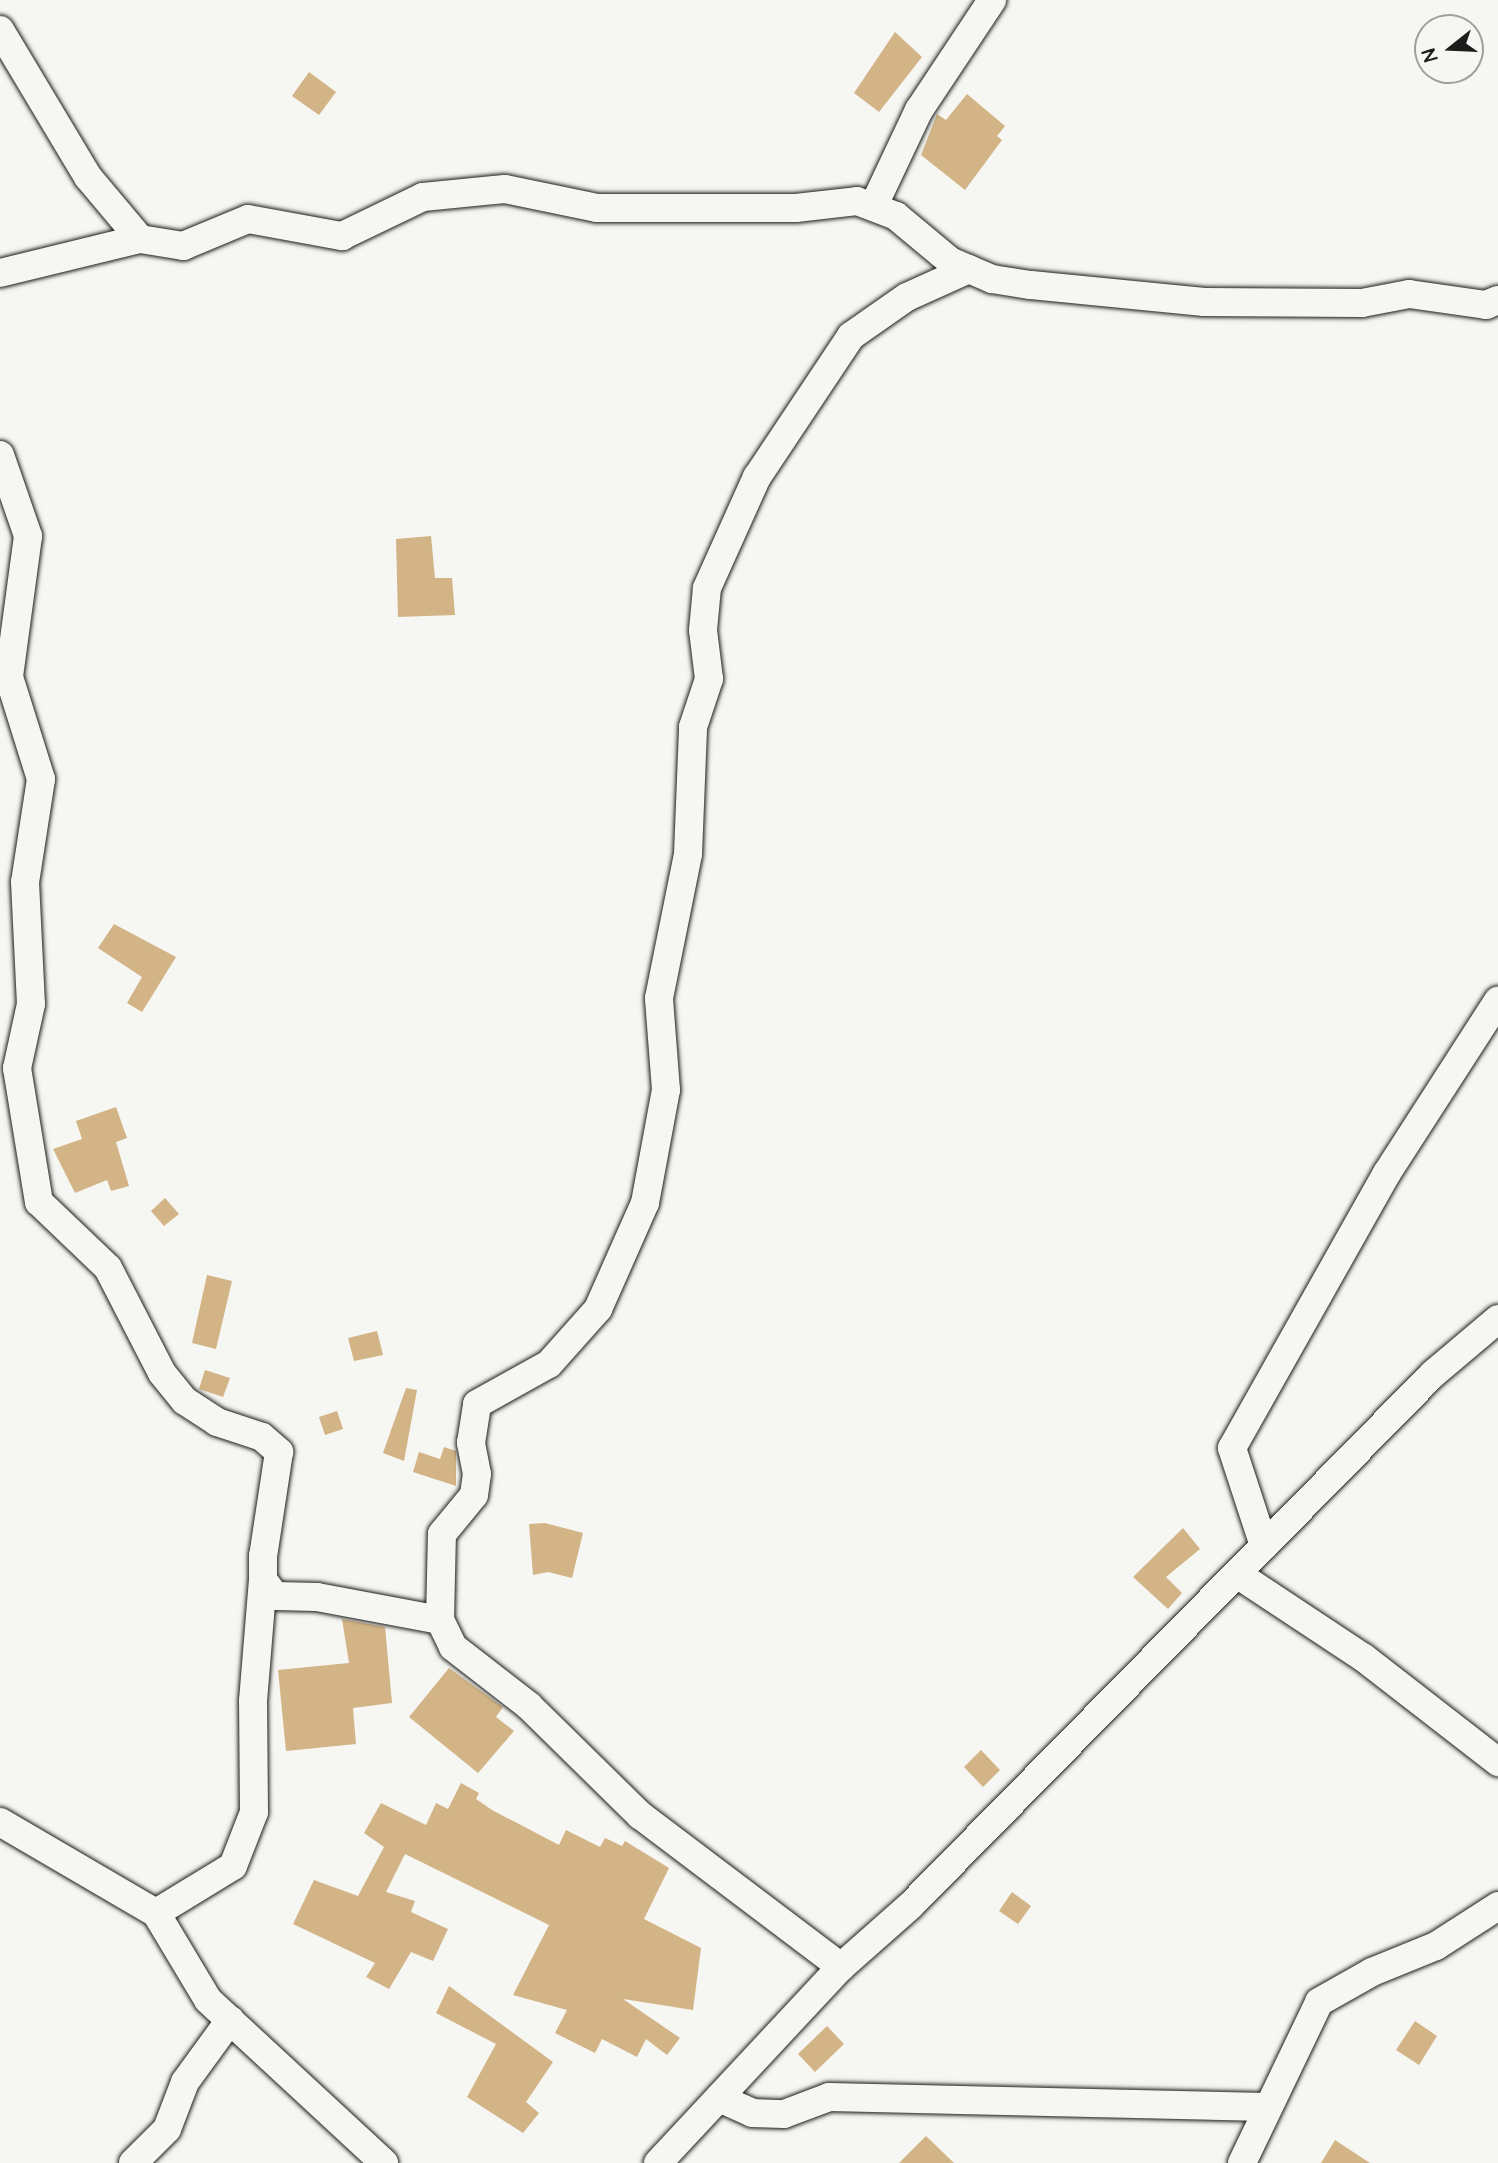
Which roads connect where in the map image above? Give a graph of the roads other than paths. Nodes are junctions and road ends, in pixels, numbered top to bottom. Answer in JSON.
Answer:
{"nodes":[{"id":1,"x":992,"y":0,"type":"edge"},
{"id":2,"x":0,"y":30,"type":"edge"},
{"id":3,"x":874,"y":205,"type":"junction"},
{"id":4,"x":140,"y":239,"type":"junction"},
{"id":5,"x":969,"y":269,"type":"junction"},
{"id":6,"x":0,"y":273,"type":"edge"},
{"id":7,"x":1498,"y":300,"type":"edge"},
{"id":8,"x":0,"y":455,"type":"edge"},
{"id":9,"x":1498,"y":1001,"type":"edge"},
{"id":10,"x":1498,"y":1319,"type":"edge"},
{"id":11,"x":1264,"y":1546,"type":"junction"},
{"id":12,"x":1237,"y":1574,"type":"junction"},
{"id":13,"x":263,"y":1580,"type":"junction"},
{"id":14,"x":439,"y":1620,"type":"junction"},
{"id":15,"x":1498,"y":1762,"type":"edge"},
{"id":16,"x":0,"y":1822,"type":"edge"},
{"id":17,"x":1498,"y":1906,"type":"edge"},
{"id":18,"x":156,"y":1913,"type":"junction"},
{"id":19,"x":841,"y":1967,"type":"junction"},
{"id":20,"x":230,"y":2020,"type":"junction"},
{"id":21,"x":719,"y":2098,"type":"junction"},
{"id":22,"x":1267,"y":2108,"type":"junction"},
{"id":23,"x":133,"y":2163,"type":"edge"},
{"id":24,"x":384,"y":2163,"type":"edge"},
{"id":25,"x":658,"y":2163,"type":"edge"},
{"id":26,"x":1242,"y":2163,"type":"edge"}],
"edges":[{"from":1,"to":3,"type":"street"},
{"from":2,"to":4,"type":"street"},
{"from":3,"to":4,"type":"street"},
{"from":3,"to":5,"type":"street"},
{"from":4,"to":6,"type":"street"},
{"from":5,"to":7,"type":"street"},
{"from":5,"to":14,"type":"street"},
{"from":8,"to":13,"type":"street"},
{"from":9,"to":11,"type":"street"},
{"from":10,"to":11,"type":"street"},
{"from":11,"to":12,"type":"street"},
{"from":12,"to":15,"type":"street"},
{"from":12,"to":19,"type":"street"},
{"from":13,"to":14,"type":"street"},
{"from":13,"to":18,"type":"street"},
{"from":14,"to":19,"type":"street"},
{"from":16,"to":18,"type":"street"},
{"from":17,"to":22,"type":"street"},
{"from":18,"to":20,"type":"street"},
{"from":19,"to":21,"type":"street"},
{"from":20,"to":23,"type":"street"},
{"from":20,"to":24,"type":"street"},
{"from":21,"to":22,"type":"street"},
{"from":21,"to":25,"type":"street"},
{"from":22,"to":26,"type":"street"}]}
